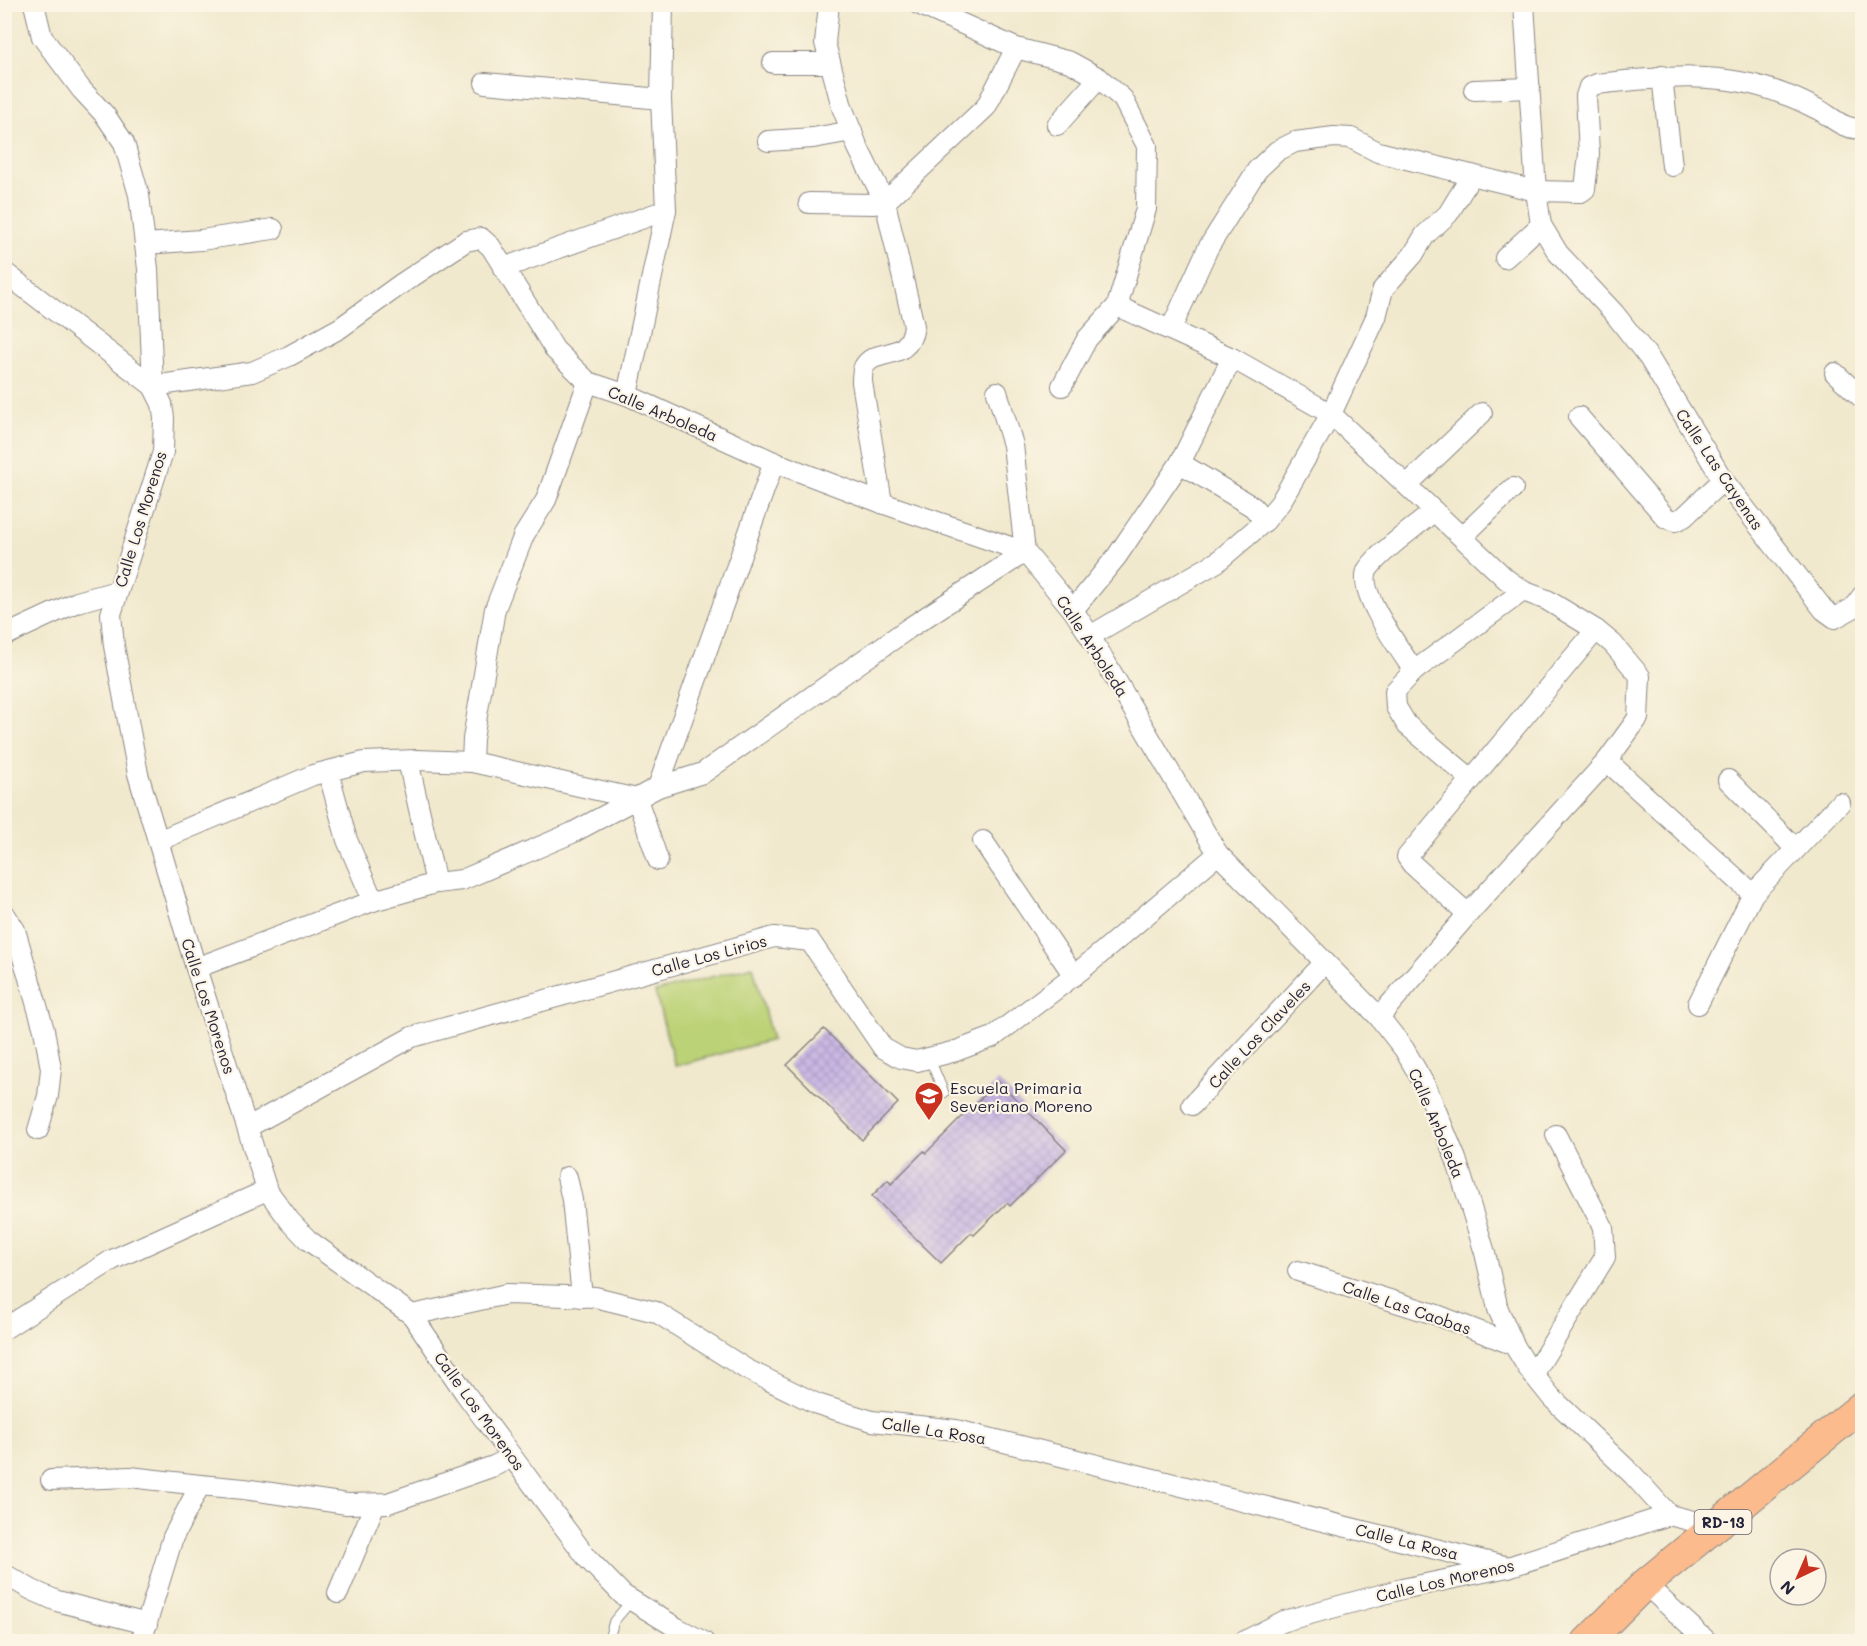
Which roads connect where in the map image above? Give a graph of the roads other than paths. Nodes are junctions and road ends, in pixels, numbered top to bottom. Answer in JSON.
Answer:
{"nodes":[{"id":1,"x":33,"y":4,"type":"edge"},
{"id":2,"x":663,"y":4,"type":"edge"},
{"id":3,"x":830,"y":4,"type":"edge"},
{"id":4,"x":918,"y":4,"type":"edge"},
{"id":5,"x":1524,"y":4,"type":"edge"},
{"id":6,"x":1016,"y":48,"type":"junction"},
{"id":7,"x":773,"y":63,"type":"dead end"},
{"id":8,"x":830,"y":63,"type":"junction"},
{"id":9,"x":1662,"y":76,"type":"junction"},
{"id":10,"x":1099,"y":78,"type":"junction"},
{"id":11,"x":485,"y":83,"type":"dead end"},
{"id":12,"x":1530,"y":87,"type":"junction"},
{"id":13,"x":1474,"y":90,"type":"dead end"},
{"id":14,"x":661,"y":99,"type":"junction"},
{"id":15,"x":1057,"y":125,"type":"dead end"},
{"id":16,"x":1863,"y":128,"type":"edge"},
{"id":17,"x":852,"y":131,"type":"junction"},
{"id":18,"x":768,"y":141,"type":"dead end"},
{"id":19,"x":1672,"y":166,"type":"dead end"},
{"id":20,"x":1472,"y":175,"type":"junction"},
{"id":21,"x":1536,"y":190,"type":"junction"},
{"id":22,"x":885,"y":202,"type":"junction"},
{"id":23,"x":809,"y":203,"type":"dead end"},
{"id":24,"x":666,"y":210,"type":"junction"},
{"id":25,"x":1540,"y":225,"type":"junction"},
{"id":26,"x":273,"y":229,"type":"dead end"},
{"id":27,"x":145,"y":244,"type":"junction"},
{"id":28,"x":1505,"y":258,"type":"dead end"},
{"id":29,"x":503,"y":268,"type":"junction"},
{"id":30,"x":4,"y":272,"type":"edge"},
{"id":31,"x":1117,"y":306,"type":"junction"},
{"id":32,"x":1171,"y":330,"type":"junction"},
{"id":33,"x":1232,"y":358,"type":"junction"},
{"id":34,"x":1835,"y":373,"type":"dead end"},
{"id":35,"x":588,"y":382,"type":"junction"},
{"id":36,"x":153,"y":386,"type":"junction"},
{"id":37,"x":1062,"y":386,"type":"dead end"},
{"id":38,"x":997,"y":392,"type":"dead end"},
{"id":39,"x":627,"y":395,"type":"junction"},
{"id":40,"x":1863,"y":398,"type":"edge"},
{"id":41,"x":1482,"y":413,"type":"dead end"},
{"id":42,"x":1331,"y":414,"type":"junction"},
{"id":43,"x":1579,"y":417,"type":"dead end"},
{"id":44,"x":774,"y":462,"type":"junction"},
{"id":45,"x":1180,"y":463,"type":"junction"},
{"id":46,"x":1723,"y":480,"type":"junction"},
{"id":47,"x":1407,"y":486,"type":"junction"},
{"id":48,"x":1513,"y":488,"type":"dead end"},
{"id":49,"x":882,"y":503,"type":"junction"},
{"id":50,"x":1434,"y":511,"type":"junction"},
{"id":51,"x":1265,"y":521,"type":"junction"},
{"id":52,"x":1462,"y":537,"type":"junction"},
{"id":53,"x":1025,"y":552,"type":"junction"},
{"id":54,"x":117,"y":591,"type":"junction"},
{"id":55,"x":1523,"y":591,"type":"junction"},
{"id":56,"x":1863,"y":596,"type":"edge"},
{"id":57,"x":1073,"y":610,"type":"junction"},
{"id":58,"x":1596,"y":630,"type":"junction"},
{"id":59,"x":4,"y":636,"type":"edge"},
{"id":60,"x":1090,"y":636,"type":"junction"},
{"id":61,"x":1414,"y":671,"type":"junction"},
{"id":62,"x":408,"y":761,"type":"junction"},
{"id":63,"x":1607,"y":761,"type":"junction"},
{"id":64,"x":472,"y":762,"type":"junction"},
{"id":65,"x":328,"y":771,"type":"junction"},
{"id":66,"x":1471,"y":779,"type":"junction"},
{"id":67,"x":1728,"y":780,"type":"dead end"},
{"id":68,"x":658,"y":787,"type":"junction"},
{"id":69,"x":637,"y":799,"type":"junction"},
{"id":70,"x":1840,"y":803,"type":"dead end"},
{"id":71,"x":158,"y":841,"type":"junction"},
{"id":72,"x":983,"y":841,"type":"dead end"},
{"id":73,"x":1796,"y":849,"type":"junction"},
{"id":74,"x":1218,"y":854,"type":"junction"},
{"id":75,"x":658,"y":860,"type":"dead end"},
{"id":76,"x":436,"y":883,"type":"junction"},
{"id":77,"x":1753,"y":894,"type":"junction"},
{"id":78,"x":373,"y":901,"type":"junction"},
{"id":79,"x":4,"y":914,"type":"edge"},
{"id":80,"x":1468,"y":914,"type":"junction"},
{"id":81,"x":1325,"y":962,"type":"junction"},
{"id":82,"x":196,"y":968,"type":"junction"},
{"id":83,"x":1074,"y":976,"type":"junction"},
{"id":84,"x":1698,"y":1005,"type":"dead end"},
{"id":85,"x":1379,"y":1017,"type":"junction"},
{"id":86,"x":929,"y":1058,"type":"junction"},
{"id":87,"x":944,"y":1093,"type":"dead end"},
{"id":88,"x":1192,"y":1106,"type":"dead end"},
{"id":89,"x":248,"y":1127,"type":"junction"},
{"id":90,"x":38,"y":1130,"type":"dead end"},
{"id":91,"x":1556,"y":1135,"type":"dead end"},
{"id":92,"x":567,"y":1177,"type":"dead end"},
{"id":93,"x":267,"y":1190,"type":"junction"},
{"id":94,"x":1298,"y":1271,"type":"dead end"},
{"id":95,"x":582,"y":1297,"type":"junction"},
{"id":96,"x":412,"y":1315,"type":"junction"},
{"id":97,"x":4,"y":1329,"type":"edge"},
{"id":98,"x":1514,"y":1345,"type":"junction"},
{"id":99,"x":1533,"y":1375,"type":"junction"},
{"id":100,"x":1863,"y":1406,"type":"edge"},
{"id":101,"x":512,"y":1456,"type":"junction"},
{"id":102,"x":51,"y":1480,"type":"dead end"},
{"id":103,"x":200,"y":1485,"type":"junction"},
{"id":104,"x":375,"y":1504,"type":"junction"},
{"id":105,"x":1669,"y":1515,"type":"junction"},
{"id":106,"x":1717,"y":1527,"type":"junction"},
{"id":107,"x":1508,"y":1567,"type":"junction"},
{"id":108,"x":4,"y":1574,"type":"edge"},
{"id":109,"x":1645,"y":1584,"type":"junction"},
{"id":110,"x":338,"y":1593,"type":"dead end"},
{"id":111,"x":632,"y":1600,"type":"junction"},
{"id":112,"x":144,"y":1633,"type":"edge"},
{"id":113,"x":608,"y":1641,"type":"edge"},
{"id":114,"x":704,"y":1641,"type":"edge"},
{"id":115,"x":1243,"y":1641,"type":"edge"},
{"id":116,"x":1587,"y":1641,"type":"edge"},
{"id":117,"x":1708,"y":1641,"type":"edge"}],
"edges":[{"from":1,"to":27,"type":"street"},
{"from":2,"to":14,"type":"street"},
{"from":3,"to":8,"type":"street"},
{"from":4,"to":6,"type":"street"},
{"from":5,"to":12,"type":"street"},
{"from":6,"to":10,"type":"street"},
{"from":6,"to":22,"type":"street"},
{"from":7,"to":8,"type":"street"},
{"from":8,"to":17,"type":"street"},
{"from":9,"to":16,"type":"street"},
{"from":9,"to":19,"type":"street"},
{"from":9,"to":21,"type":"street"},
{"from":10,"to":15,"type":"street"},
{"from":10,"to":31,"type":"street"},
{"from":11,"to":14,"type":"street"},
{"from":12,"to":13,"type":"street"},
{"from":12,"to":21,"type":"street"},
{"from":14,"to":24,"type":"street"},
{"from":17,"to":18,"type":"street"},
{"from":17,"to":22,"type":"street"},
{"from":20,"to":21,"type":"street"},
{"from":20,"to":32,"type":"street"},
{"from":20,"to":42,"type":"street"},
{"from":21,"to":25,"type":"street"},
{"from":22,"to":23,"type":"street"},
{"from":22,"to":49,"type":"street"},
{"from":24,"to":29,"type":"street"},
{"from":24,"to":39,"type":"street"},
{"from":25,"to":28,"type":"street"},
{"from":25,"to":46,"type":"street","name":"Calle Las Cayenas"},
{"from":26,"to":27,"type":"street"},
{"from":27,"to":36,"type":"street"},
{"from":29,"to":35,"type":"street","name":"Calle Arboleda"},
{"from":29,"to":36,"type":"street","name":"Calle Arboleda"},
{"from":30,"to":36,"type":"street"},
{"from":31,"to":32,"type":"street"},
{"from":31,"to":37,"type":"street"},
{"from":32,"to":33,"type":"street"},
{"from":33,"to":42,"type":"street"},
{"from":33,"to":45,"type":"street"},
{"from":34,"to":40,"type":"street"},
{"from":35,"to":39,"type":"street","name":"Calle Arboleda"},
{"from":35,"to":64,"type":"street"},
{"from":36,"to":54,"type":"street","name":"Calle Los Morenos"},
{"from":38,"to":53,"type":"street"},
{"from":39,"to":44,"type":"street","name":"Calle Arboleda"},
{"from":41,"to":47,"type":"street"},
{"from":42,"to":47,"type":"street"},
{"from":42,"to":51,"type":"street"},
{"from":43,"to":46,"type":"street"},
{"from":44,"to":49,"type":"street","name":"Calle Arboleda"},
{"from":44,"to":68,"type":"street"},
{"from":45,"to":51,"type":"street"},
{"from":45,"to":57,"type":"street"},
{"from":46,"to":56,"type":"street","name":"Calle Las Cayenas"},
{"from":47,"to":50,"type":"street"},
{"from":48,"to":52,"type":"street"},
{"from":49,"to":53,"type":"street","name":"Calle Arboleda"},
{"from":50,"to":52,"type":"street"},
{"from":50,"to":61,"type":"street"},
{"from":51,"to":60,"type":"street"},
{"from":52,"to":55,"type":"street"},
{"from":53,"to":57,"type":"street","name":"Calle Arboleda"},
{"from":53,"to":68,"type":"street"},
{"from":54,"to":59,"type":"street"},
{"from":54,"to":71,"type":"street","name":"Calle Los Morenos"},
{"from":55,"to":58,"type":"street"},
{"from":55,"to":61,"type":"street"},
{"from":57,"to":60,"type":"street","name":"Calle Arboleda"},
{"from":58,"to":63,"type":"street"},
{"from":58,"to":66,"type":"street"},
{"from":60,"to":74,"type":"street","name":"Calle Arboleda"},
{"from":61,"to":66,"type":"street"},
{"from":62,"to":64,"type":"street"},
{"from":62,"to":65,"type":"street"},
{"from":62,"to":76,"type":"street"},
{"from":63,"to":77,"type":"street"},
{"from":63,"to":80,"type":"street"},
{"from":64,"to":69,"type":"street"},
{"from":65,"to":71,"type":"street"},
{"from":65,"to":78,"type":"street"},
{"from":66,"to":80,"type":"street"},
{"from":67,"to":73,"type":"street"},
{"from":68,"to":69,"type":"street"},
{"from":69,"to":75,"type":"street"},
{"from":69,"to":76,"type":"street"},
{"from":70,"to":73,"type":"street"},
{"from":71,"to":82,"type":"street","name":"Calle Los Morenos"},
{"from":72,"to":83,"type":"street"},
{"from":73,"to":77,"type":"street"},
{"from":74,"to":81,"type":"street","name":"Calle Arboleda"},
{"from":74,"to":83,"type":"street","name":"Calle Los Lirios"},
{"from":76,"to":78,"type":"street"},
{"from":77,"to":84,"type":"street"},
{"from":78,"to":82,"type":"street"},
{"from":79,"to":90,"type":"street"},
{"from":80,"to":85,"type":"street"},
{"from":81,"to":85,"type":"street","name":"Calle Arboleda"},
{"from":81,"to":88,"type":"street","name":"Calle Los Claveles"},
{"from":82,"to":89,"type":"street","name":"Calle Los Morenos"},
{"from":83,"to":86,"type":"street","name":"Calle Los Lirios"},
{"from":85,"to":98,"type":"street","name":"Calle Arboleda"},
{"from":86,"to":87,"type":"lane"},
{"from":86,"to":89,"type":"street","name":"Calle Los Lirios"},
{"from":89,"to":93,"type":"street","name":"Calle Los Morenos"},
{"from":91,"to":99,"type":"street"},
{"from":92,"to":95,"type":"street"},
{"from":93,"to":96,"type":"street","name":"Calle Los Morenos"},
{"from":93,"to":97,"type":"street"},
{"from":94,"to":98,"type":"street","name":"Calle Las Caobas"},
{"from":95,"to":96,"type":"street","name":"Calle La Rosa"},
{"from":95,"to":107,"type":"street","name":"Calle La Rosa"},
{"from":96,"to":101,"type":"street","name":"Calle Los Morenos"},
{"from":98,"to":99,"type":"street","name":"Calle Arboleda"},
{"from":99,"to":105,"type":"street","name":"Calle Arboleda"},
{"from":100,"to":106,"type":"main road","number":"RD-13"},
{"from":101,"to":104,"type":"street"},
{"from":101,"to":111,"type":"street","name":"Calle Los Morenos"},
{"from":102,"to":103,"type":"street"},
{"from":103,"to":104,"type":"street"},
{"from":103,"to":112,"type":"street"},
{"from":104,"to":110,"type":"street"},
{"from":105,"to":106,"type":"street"},
{"from":105,"to":107,"type":"street","name":"Calle Los Morenos"},
{"from":106,"to":109,"type":"main road","number":"RD-13"},
{"from":107,"to":115,"type":"street","name":"Calle Los Morenos"},
{"from":108,"to":112,"type":"street"},
{"from":109,"to":116,"type":"main road","number":"RD-13"},
{"from":109,"to":117,"type":"street"},
{"from":111,"to":113,"type":"lane"},
{"from":111,"to":114,"type":"street","name":"Calle Los Morenos"}]}
